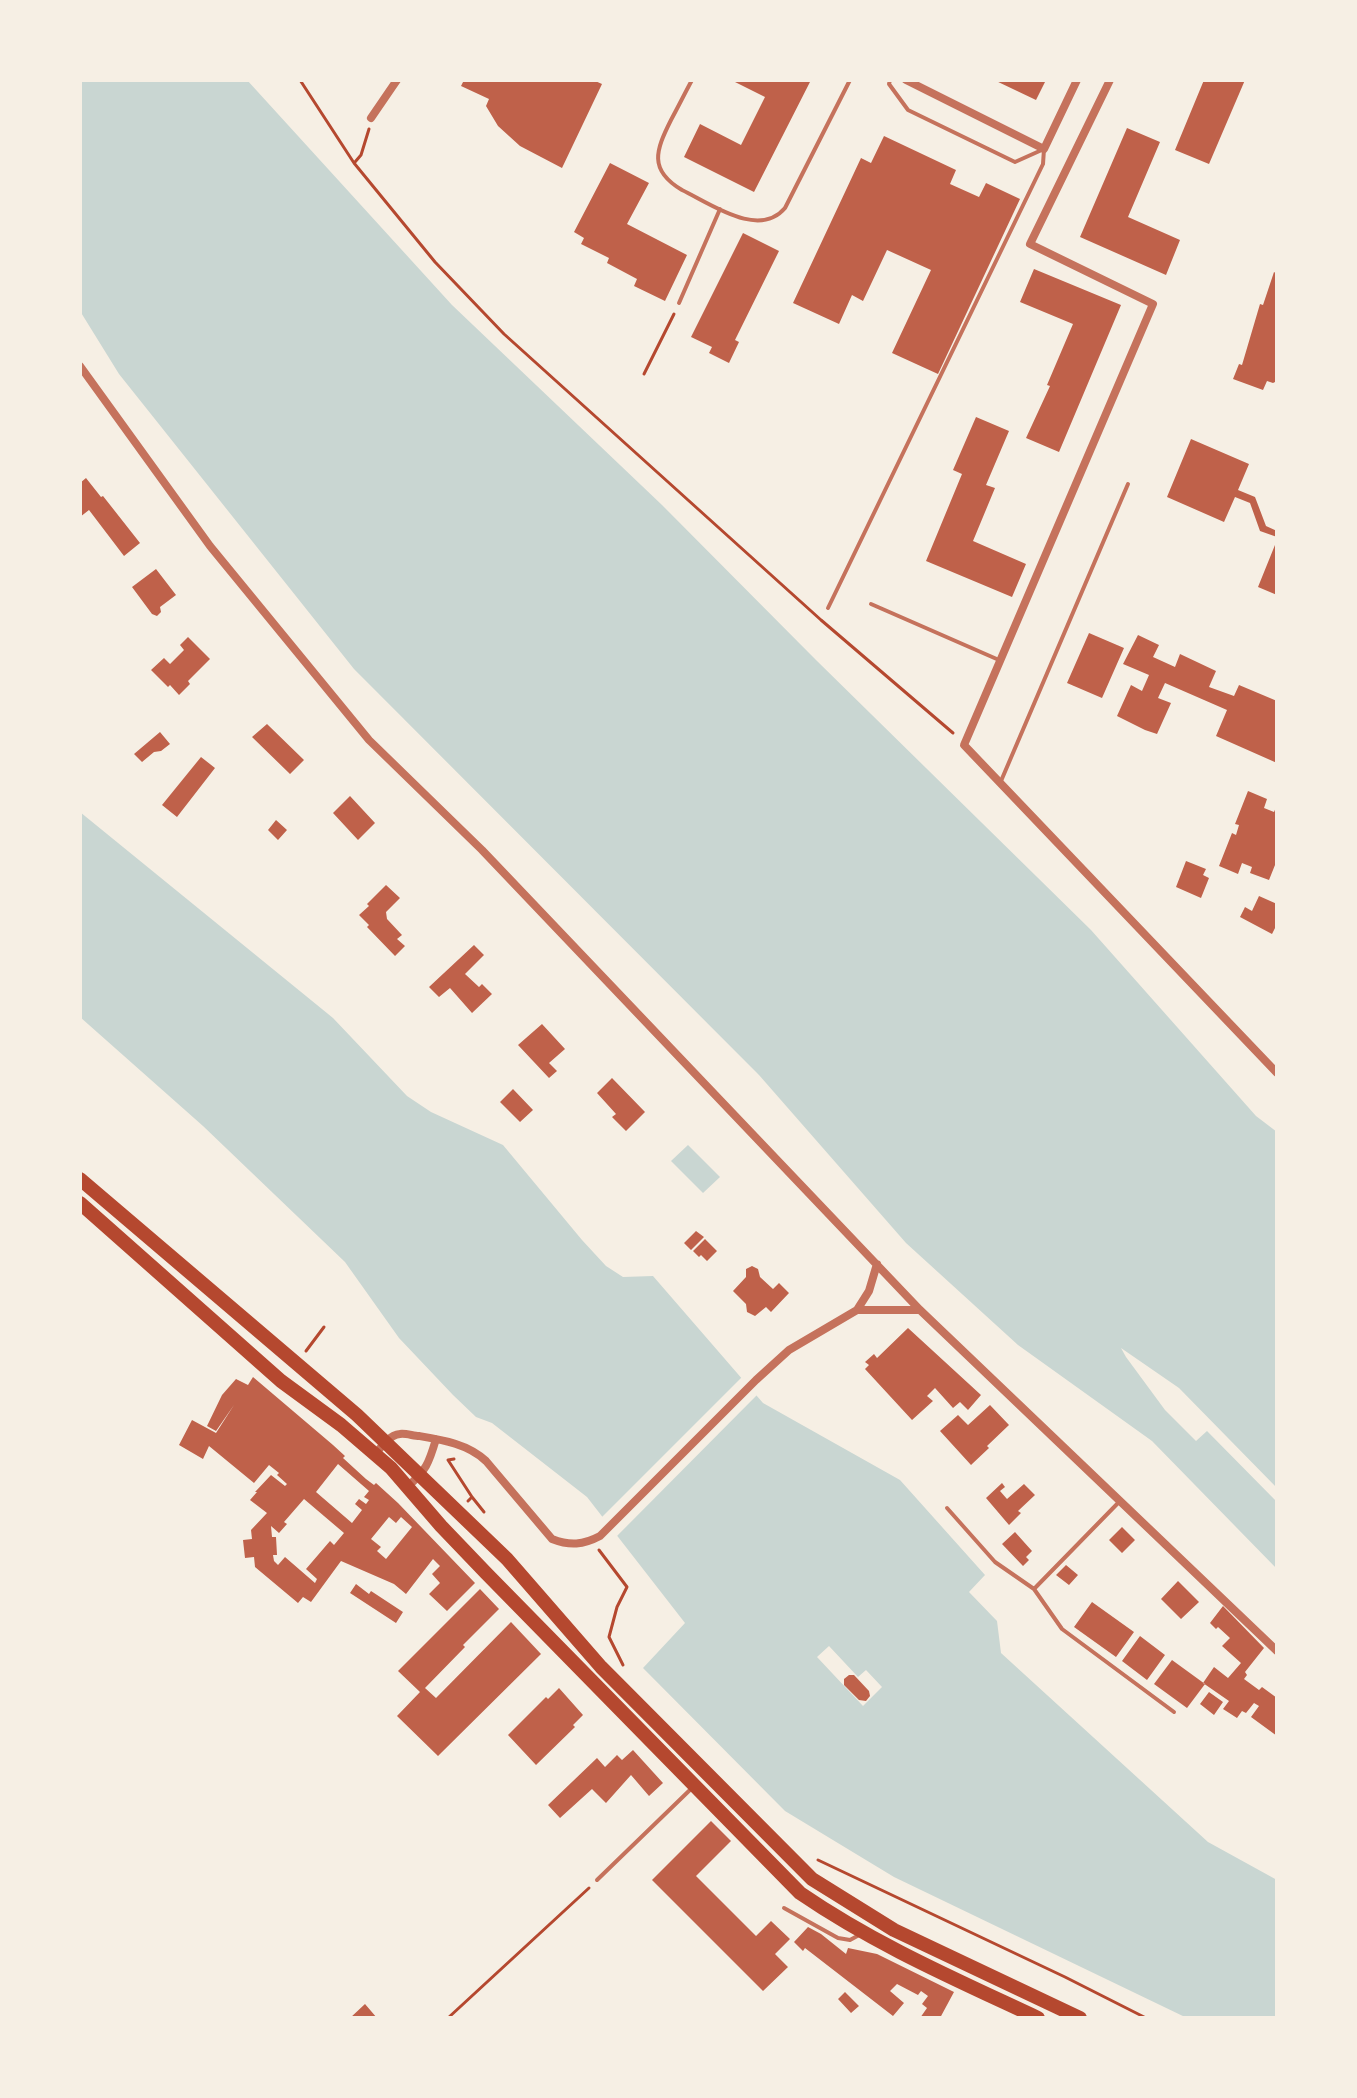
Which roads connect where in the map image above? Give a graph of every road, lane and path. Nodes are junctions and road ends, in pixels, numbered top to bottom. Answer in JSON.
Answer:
{"nodes":[{"id":1,"x":300,"y":80,"type":"edge"},
{"id":2,"x":397,"y":80,"type":"edge"},
{"id":3,"x":692,"y":80,"type":"edge"},
{"id":4,"x":850,"y":80,"type":"edge"},
{"id":5,"x":890,"y":80,"type":"edge"},
{"id":6,"x":906,"y":80,"type":"edge"},
{"id":7,"x":1077,"y":80,"type":"edge"},
{"id":8,"x":1110,"y":80,"type":"edge"},
{"id":9,"x":371,"y":118,"type":"joint"},
{"id":10,"x":1044,"y":149,"type":"junction"},
{"id":11,"x":354,"y":163,"type":"junction"},
{"id":12,"x":720,"y":209,"type":"junction"},
{"id":13,"x":679,"y":303,"type":"joint"},
{"id":14,"x":80,"y":366,"type":"edge"},
{"id":15,"x":644,"y":374,"type":"dead end"},
{"id":16,"x":1128,"y":484,"type":"dead end"},
{"id":17,"x":871,"y":604,"type":"dead end"},
{"id":18,"x":828,"y":608,"type":"dead end"},
{"id":19,"x":999,"y":660,"type":"junction"},
{"id":20,"x":964,"y":745,"type":"junction"},
{"id":21,"x":1000,"y":783,"type":"junction"},
{"id":22,"x":1276,"y":1070,"type":"edge"},
{"id":23,"x":80,"y":1179,"type":"edge"},
{"id":24,"x":80,"y":1203,"type":"edge"},
{"id":25,"x":877,"y":1264,"type":"junction"},
{"id":26,"x":857,"y":1310,"type":"junction"},
{"id":27,"x":920,"y":1310,"type":"junction"},
{"id":28,"x":324,"y":1327,"type":"dead end"},
{"id":29,"x":303,"y":1354,"type":"dead end"},
{"id":30,"x":436,"y":1439,"type":"junction"},
{"id":31,"x":385,"y":1442,"type":"junction"},
{"id":32,"x":375,"y":1455,"type":"junction"},
{"id":33,"x":461,"y":1458,"type":"dead end"},
{"id":34,"x":420,"y":1475,"type":"junction"},
{"id":35,"x":407,"y":1487,"type":"junction"},
{"id":36,"x":468,"y":1501,"type":"dead end"},
{"id":37,"x":1121,"y":1501,"type":"junction"},
{"id":38,"x":947,"y":1508,"type":"dead end"},
{"id":39,"x":596,"y":1538,"type":"junction"},
{"id":40,"x":1034,"y":1589,"type":"junction"},
{"id":41,"x":1277,"y":1651,"type":"edge"},
{"id":42,"x":627,"y":1673,"type":"dead end"},
{"id":43,"x":1174,"y":1712,"type":"dead end"},
{"id":44,"x":695,"y":1786,"type":"junction"},
{"id":45,"x":815,"y":1858,"type":"dead end"},
{"id":46,"x":597,"y":1880,"type":"joint"},
{"id":47,"x":784,"y":1908,"type":"dead end"},
{"id":48,"x":863,"y":1933,"type":"junction"},
{"id":49,"x":1019,"y":2014,"type":"edge"},
{"id":50,"x":448,"y":2018,"type":"edge"},
{"id":51,"x":1038,"y":2018,"type":"edge"},
{"id":52,"x":1080,"y":2018,"type":"edge"},
{"id":53,"x":1146,"y":2018,"type":"edge"}],
"edges":[{"from":1,"to":11,"type":"path"},
{"from":2,"to":9,"type":"street"},
{"from":3,"to":12,"type":"lane"},
{"from":4,"to":12,"type":"lane"},
{"from":5,"to":10,"type":"lane"},
{"from":6,"to":10,"type":"street"},
{"from":7,"to":10,"type":"street"},
{"from":8,"to":19,"type":"street"},
{"from":9,"to":11,"type":"path"},
{"from":10,"to":18,"type":"lane"},
{"from":11,"to":20,"type":"path"},
{"from":12,"to":13,"type":"lane"},
{"from":13,"to":15,"type":"path"},
{"from":14,"to":25,"type":"street"},
{"from":16,"to":21,"type":"lane"},
{"from":17,"to":19,"type":"lane"},
{"from":19,"to":20,"type":"street"},
{"from":20,"to":21,"type":"street"},
{"from":21,"to":22,"type":"street"},
{"from":23,"to":31,"type":"main road"},
{"from":24,"to":32,"type":"main road"},
{"from":25,"to":26,"type":"street"},
{"from":25,"to":27,"type":"street"},
{"from":26,"to":27,"type":"street"},
{"from":26,"to":39,"type":"street"},
{"from":27,"to":37,"type":"street"},
{"from":28,"to":29,"type":"path"},
{"from":30,"to":31,"type":"street"},
{"from":30,"to":34,"type":"street"},
{"from":30,"to":39,"type":"street"},
{"from":31,"to":32,"type":"street"},
{"from":31,"to":34,"type":"main road"},
{"from":32,"to":35,"type":"main road"},
{"from":33,"to":36,"type":"path"},
{"from":34,"to":35,"type":"street"},
{"from":34,"to":52,"type":"main road"},
{"from":35,"to":44,"type":"main road"},
{"from":37,"to":40,"type":"lane"},
{"from":37,"to":41,"type":"street"},
{"from":38,"to":40,"type":"lane"},
{"from":39,"to":42,"type":"path"},
{"from":40,"to":43,"type":"lane"},
{"from":44,"to":46,"type":"lane"},
{"from":44,"to":48,"type":"main road"},
{"from":45,"to":53,"type":"path"},
{"from":46,"to":50,"type":"path"},
{"from":47,"to":48,"type":"lane"},
{"from":48,"to":49,"type":"main road"},
{"from":49,"to":51,"type":"main road"}]}
